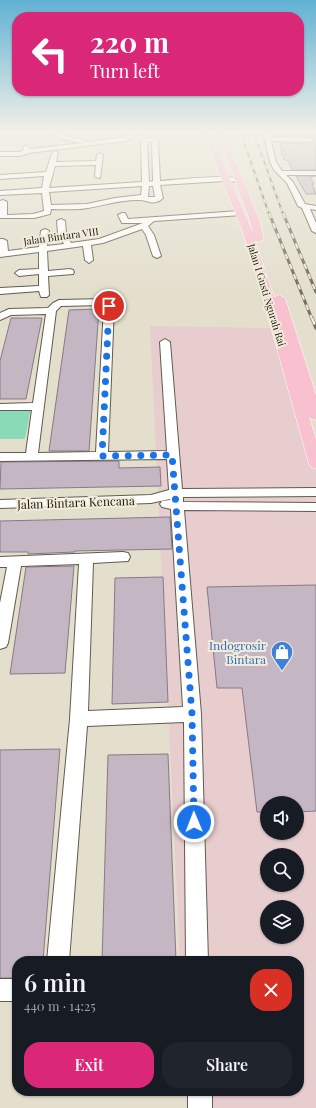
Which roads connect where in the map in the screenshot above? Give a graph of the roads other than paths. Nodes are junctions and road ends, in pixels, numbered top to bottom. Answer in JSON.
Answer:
{"nodes":[{"id":1,"x":146,"y":182,"type":"edge"},
{"id":2,"x":156,"y":182,"type":"edge"},
{"id":3,"x":47,"y":183,"type":"edge"},
{"id":4,"x":137,"y":183,"type":"edge"},
{"id":5,"x":227,"y":183,"type":"edge"},
{"id":6,"x":240,"y":183,"type":"edge"},
{"id":7,"x":290,"y":183,"type":"edge"},
{"id":8,"x":45,"y":190,"type":"junction"},
{"id":9,"x":0,"y":192,"type":"edge"},
{"id":10,"x":144,"y":197,"type":"junction"},
{"id":11,"x":4,"y":202,"type":"dead end"},
{"id":12,"x":48,"y":207,"type":"junction"},
{"id":13,"x":305,"y":207,"type":"junction"},
{"id":14,"x":316,"y":208,"type":"edge"},
{"id":15,"x":239,"y":213,"type":"junction"},
{"id":16,"x":122,"y":215,"type":"dead end"},
{"id":17,"x":1,"y":217,"type":"edge"},
{"id":18,"x":169,"y":217,"type":"junction"},
{"id":19,"x":150,"y":220,"type":"junction"},
{"id":20,"x":61,"y":221,"type":"dead end"},
{"id":21,"x":144,"y":226,"type":"junction"},
{"id":22,"x":171,"y":226,"type":"dead end"},
{"id":23,"x":44,"y":231,"type":"dead end"},
{"id":24,"x":316,"y":231,"type":"edge"},
{"id":25,"x":3,"y":241,"type":"dead end"},
{"id":26,"x":87,"y":243,"type":"junction"},
{"id":27,"x":69,"y":246,"type":"junction"},
{"id":28,"x":43,"y":249,"type":"junction"},
{"id":29,"x":2,"y":254,"type":"edge"},
{"id":30,"x":156,"y":256,"type":"dead end"},
{"id":31,"x":89,"y":260,"type":"dead end"},
{"id":32,"x":43,"y":272,"type":"junction"},
{"id":33,"x":70,"y":272,"type":"dead end"},
{"id":34,"x":20,"y":273,"type":"dead end"},
{"id":35,"x":0,"y":291,"type":"edge"},
{"id":36,"x":51,"y":311,"type":"junction"},
{"id":37,"x":0,"y":317,"type":"edge"},
{"id":38,"x":165,"y":342,"type":"dead end"},
{"id":39,"x":39,"y":406,"type":"junction"},
{"id":40,"x":0,"y":407,"type":"edge"},
{"id":41,"x":310,"y":412,"type":"edge"},
{"id":42,"x":172,"y":455,"type":"junction"},
{"id":43,"x":32,"y":456,"type":"junction"},
{"id":44,"x":102,"y":456,"type":"junction"},
{"id":45,"x":0,"y":457,"type":"edge"},
{"id":46,"x":316,"y":464,"type":"edge"},
{"id":47,"x":316,"y":492,"type":"edge"},
{"id":48,"x":271,"y":494,"type":"junction"},
{"id":49,"x":175,"y":500,"type":"junction"},
{"id":50,"x":0,"y":504,"type":"edge"},
{"id":51,"x":274,"y":507,"type":"junction"},
{"id":52,"x":316,"y":507,"type":"edge"},
{"id":53,"x":123,"y":557,"type":"dead end"},
{"id":54,"x":86,"y":558,"type":"junction"},
{"id":55,"x":0,"y":562,"type":"edge"},
{"id":56,"x":15,"y":562,"type":"junction"},
{"id":57,"x":0,"y":643,"type":"edge"},
{"id":58,"x":192,"y":714,"type":"junction"},
{"id":59,"x":79,"y":719,"type":"junction"},
{"id":60,"x":58,"y":956,"type":"edge"},
{"id":61,"x":197,"y":956,"type":"edge"},
{"id":62,"x":0,"y":990,"type":"edge"},
{"id":63,"x":12,"y":990,"type":"edge"},
{"id":64,"x":200,"y":1096,"type":"edge"},
{"id":65,"x":200,"y":1108,"type":"edge"}],
"edges":[{"from":1,"to":10,"type":"street"},
{"from":2,"to":10,"type":"street"},
{"from":3,"to":8,"type":"street"},
{"from":4,"to":8,"type":"street"},
{"from":5,"to":15,"type":"main road","name":"Jalan I Gusti Ngurah Rai"},
{"from":6,"to":41,"type":"main road","name":"Jalan I Gusti Ngurah Rai"},
{"from":7,"to":13,"type":"street"},
{"from":8,"to":9,"type":"street"},
{"from":8,"to":12,"type":"street"},
{"from":10,"to":12,"type":"street"},
{"from":11,"to":17,"type":"street"},
{"from":12,"to":17,"type":"street"},
{"from":13,"to":14,"type":"street"},
{"from":13,"to":24,"type":"street"},
{"from":15,"to":18,"type":"street"},
{"from":15,"to":41,"type":"main road","name":"Jalan I Gusti Ngurah Rai"},
{"from":16,"to":19,"type":"street"},
{"from":18,"to":19,"type":"street"},
{"from":18,"to":22,"type":"street"},
{"from":19,"to":21,"type":"street","name":"Jalan Bintara VIII"},
{"from":20,"to":27,"type":"street"},
{"from":21,"to":26,"type":"street","name":"Jalan Bintara VIII"},
{"from":21,"to":30,"type":"street"},
{"from":23,"to":28,"type":"street"},
{"from":25,"to":29,"type":"street"},
{"from":26,"to":27,"type":"street","name":"Jalan Bintara VIII"},
{"from":26,"to":31,"type":"street"},
{"from":27,"to":28,"type":"street","name":"Jalan Bintara VIII"},
{"from":28,"to":29,"type":"street","name":"Jalan Bintara VIII"},
{"from":28,"to":32,"type":"street"},
{"from":32,"to":33,"type":"street"},
{"from":32,"to":34,"type":"street"},
{"from":32,"to":35,"type":"street"},
{"from":36,"to":37,"type":"street"},
{"from":36,"to":39,"type":"street"},
{"from":36,"to":44,"type":"street"},
{"from":38,"to":42,"type":"street"},
{"from":39,"to":40,"type":"street"},
{"from":39,"to":43,"type":"street"},
{"from":41,"to":46,"type":"main road","name":"Jalan I Gusti Ngurah Rai"},
{"from":42,"to":44,"type":"street"},
{"from":42,"to":49,"type":"street"},
{"from":43,"to":44,"type":"street"},
{"from":43,"to":45,"type":"street"},
{"from":47,"to":48,"type":"street","name":"Jalan Bintara Kencana"},
{"from":48,"to":49,"type":"street","name":"Jalan Bintara Kencana"},
{"from":48,"to":51,"type":"street"},
{"from":49,"to":50,"type":"street","name":"Jalan Bintara Kencana"},
{"from":49,"to":51,"type":"street","name":"Jalan Bintara Kencana"},
{"from":49,"to":58,"type":"street"},
{"from":51,"to":52,"type":"street","name":"Jalan Bintara Kencana"},
{"from":53,"to":54,"type":"street"},
{"from":54,"to":56,"type":"street"},
{"from":54,"to":59,"type":"street"},
{"from":55,"to":56,"type":"street"},
{"from":56,"to":57,"type":"street"},
{"from":58,"to":59,"type":"street"},
{"from":58,"to":61,"type":"street"},
{"from":59,"to":60,"type":"street"},
{"from":62,"to":63,"type":"street"},
{"from":64,"to":65,"type":"street"}]}
